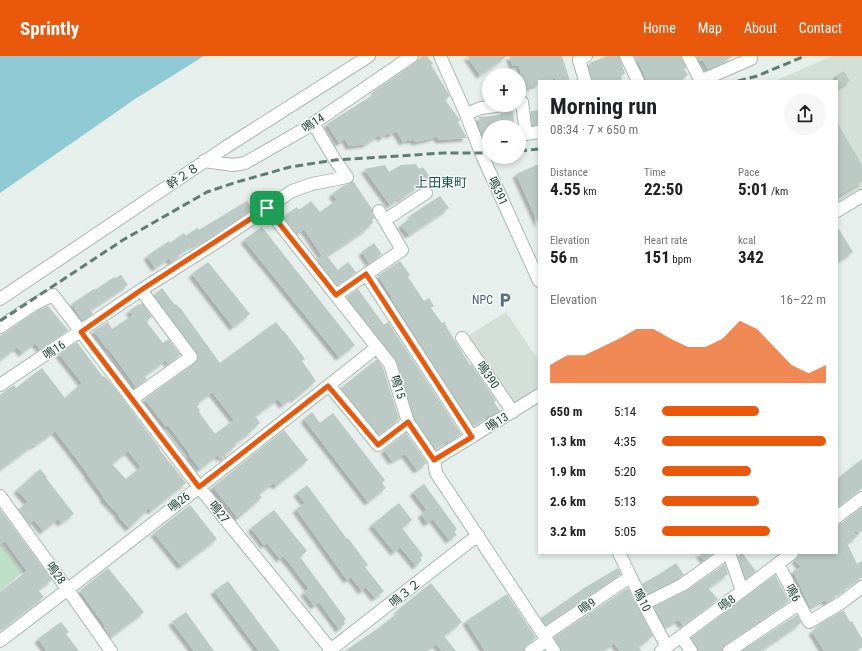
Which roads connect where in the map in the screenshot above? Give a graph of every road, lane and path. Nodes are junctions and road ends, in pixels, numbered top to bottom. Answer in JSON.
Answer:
{"nodes":[{"id":1,"x":369,"y":56,"type":"edge"},
{"id":2,"x":412,"y":56,"type":"edge"},
{"id":3,"x":440,"y":56,"type":"edge"},
{"id":4,"x":586,"y":56,"type":"edge"},
{"id":5,"x":626,"y":56,"type":"edge"},
{"id":6,"x":688,"y":56,"type":"edge"},
{"id":7,"x":749,"y":56,"type":"edge"},
{"id":8,"x":585,"y":80,"type":"edge"},
{"id":9,"x":638,"y":80,"type":"edge"},
{"id":10,"x":700,"y":80,"type":"edge"},
{"id":11,"x":702,"y":80,"type":"edge"},
{"id":12,"x":482,"y":108,"type":"edge"},
{"id":13,"x":523,"y":112,"type":"edge"},
{"id":14,"x":466,"y":114,"type":"junction"},
{"id":15,"x":313,"y":123,"type":"junction"},
{"id":16,"x":538,"y":132,"type":"edge"},
{"id":17,"x":204,"y":161,"type":"junction"},
{"id":18,"x":426,"y":194,"type":"dead end"},
{"id":19,"x":862,"y":196,"type":"edge"},
{"id":20,"x":267,"y":208,"type":"junction"},
{"id":21,"x":838,"y":210,"type":"edge"},
{"id":22,"x":366,"y":274,"type":"junction"},
{"id":23,"x":538,"y":279,"type":"edge"},
{"id":24,"x":141,"y":290,"type":"junction"},
{"id":25,"x":336,"y":295,"type":"junction"},
{"id":26,"x":0,"y":299,"type":"edge"},
{"id":27,"x":0,"y":327,"type":"edge"},
{"id":28,"x":81,"y":332,"type":"junction"},
{"id":29,"x":462,"y":338,"type":"dead end"},
{"id":30,"x":376,"y":348,"type":"junction"},
{"id":31,"x":0,"y":385,"type":"edge"},
{"id":32,"x":328,"y":386,"type":"junction"},
{"id":33,"x":538,"y":396,"type":"edge"},
{"id":34,"x":132,"y":399,"type":"junction"},
{"id":35,"x":513,"y":412,"type":"junction"},
{"id":36,"x":408,"y":422,"type":"junction"},
{"id":37,"x":472,"y":437,"type":"junction"},
{"id":38,"x":434,"y":460,"type":"junction"},
{"id":39,"x":199,"y":487,"type":"junction"},
{"id":40,"x":0,"y":496,"type":"edge"},
{"id":41,"x":862,"y":498,"type":"edge"},
{"id":42,"x":838,"y":516,"type":"edge"},
{"id":43,"x":478,"y":535,"type":"junction"},
{"id":44,"x":619,"y":554,"type":"edge"},
{"id":45,"x":727,"y":554,"type":"edge"},
{"id":46,"x":728,"y":554,"type":"edge"},
{"id":47,"x":791,"y":554,"type":"edge"},
{"id":48,"x":778,"y":564,"type":"junction"},
{"id":49,"x":630,"y":577,"type":"junction"},
{"id":50,"x":862,"y":587,"type":"edge"},
{"id":51,"x":68,"y":590,"type":"junction"},
{"id":52,"x":742,"y":591,"type":"junction"},
{"id":53,"x":644,"y":604,"type":"junction"},
{"id":54,"x":799,"y":604,"type":"junction"},
{"id":55,"x":681,"y":636,"type":"junction"},
{"id":56,"x":546,"y":638,"type":"junction"},
{"id":57,"x":0,"y":641,"type":"edge"},
{"id":58,"x":664,"y":649,"type":"edge"},
{"id":59,"x":111,"y":651,"type":"edge"},
{"id":60,"x":331,"y":651,"type":"edge"},
{"id":61,"x":531,"y":651,"type":"edge"},
{"id":62,"x":554,"y":651,"type":"edge"},
{"id":63,"x":691,"y":651,"type":"edge"},
{"id":64,"x":729,"y":651,"type":"edge"}],
"edges":[{"from":1,"to":17,"type":"street","name":"幹２８"},
{"from":2,"to":15,"type":"street","name":"鳴14"},
{"from":3,"to":14,"type":"street","name":"鳴391"},
{"from":4,"to":8,"type":"street"},
{"from":5,"to":9,"type":"street"},
{"from":6,"to":10,"type":"street"},
{"from":7,"to":11,"type":"street"},
{"from":12,"to":14,"type":"street"},
{"from":13,"to":16,"type":"street"},
{"from":14,"to":23,"type":"street","name":"鳴391"},
{"from":15,"to":17,"type":"street","name":"鳴14"},
{"from":15,"to":20,"type":"street"},
{"from":17,"to":26,"type":"street","name":"幹２８"},
{"from":18,"to":22,"type":"street"},
{"from":19,"to":21,"type":"street"},
{"from":20,"to":24,"type":"street","name":"鳴16"},
{"from":20,"to":25,"type":"street","name":"鳴15"},
{"from":22,"to":25,"type":"street"},
{"from":22,"to":37,"type":"street"},
{"from":24,"to":28,"type":"street","name":"鳴16"},
{"from":24,"to":34,"type":"street"},
{"from":25,"to":30,"type":"street","name":"鳴15"},
{"from":27,"to":28,"type":"street","name":"鳴27"},
{"from":28,"to":31,"type":"street","name":"鳴16"},
{"from":28,"to":34,"type":"street","name":"鳴27"},
{"from":29,"to":35,"type":"street","name":"鳴390"},
{"from":30,"to":32,"type":"street","name":"鳴26"},
{"from":30,"to":36,"type":"street","name":"鳴15"},
{"from":32,"to":36,"type":"street"},
{"from":32,"to":39,"type":"street","name":"鳴26"},
{"from":33,"to":35,"type":"street","name":"鳴13"},
{"from":34,"to":39,"type":"street","name":"鳴27"},
{"from":35,"to":37,"type":"street","name":"鳴13"},
{"from":36,"to":38,"type":"street","name":"鳴15"},
{"from":37,"to":38,"type":"street","name":"鳴13"},
{"from":38,"to":43,"type":"street","name":"鳴15"},
{"from":39,"to":51,"type":"street","name":"鳴26"},
{"from":39,"to":60,"type":"street","name":"鳴27"},
{"from":40,"to":51,"type":"street","name":"鳴28"},
{"from":41,"to":42,"type":"street"},
{"from":43,"to":56,"type":"street","name":"鳴15"},
{"from":43,"to":60,"type":"street","name":"鳴３２"},
{"from":44,"to":49,"type":"street","name":"鳴10"},
{"from":45,"to":53,"type":"street"},
{"from":46,"to":52,"type":"street"},
{"from":47,"to":48,"type":"street","name":"鳴8"},
{"from":48,"to":52,"type":"street","name":"鳴8"},
{"from":48,"to":54,"type":"street","name":"鳴6"},
{"from":49,"to":53,"type":"street","name":"鳴10"},
{"from":49,"to":56,"type":"street","name":"鳴9"},
{"from":50,"to":54,"type":"street","name":"鳴6"},
{"from":51,"to":57,"type":"street","name":"鳴26"},
{"from":51,"to":59,"type":"street","name":"鳴28"},
{"from":52,"to":55,"type":"street","name":"鳴8"},
{"from":53,"to":58,"type":"street","name":"鳴10"},
{"from":54,"to":64,"type":"street"},
{"from":55,"to":58,"type":"street","name":"鳴8"},
{"from":55,"to":63,"type":"street"},
{"from":56,"to":61,"type":"street","name":"鳴9"},
{"from":56,"to":62,"type":"street","name":"鳴15"}]}
